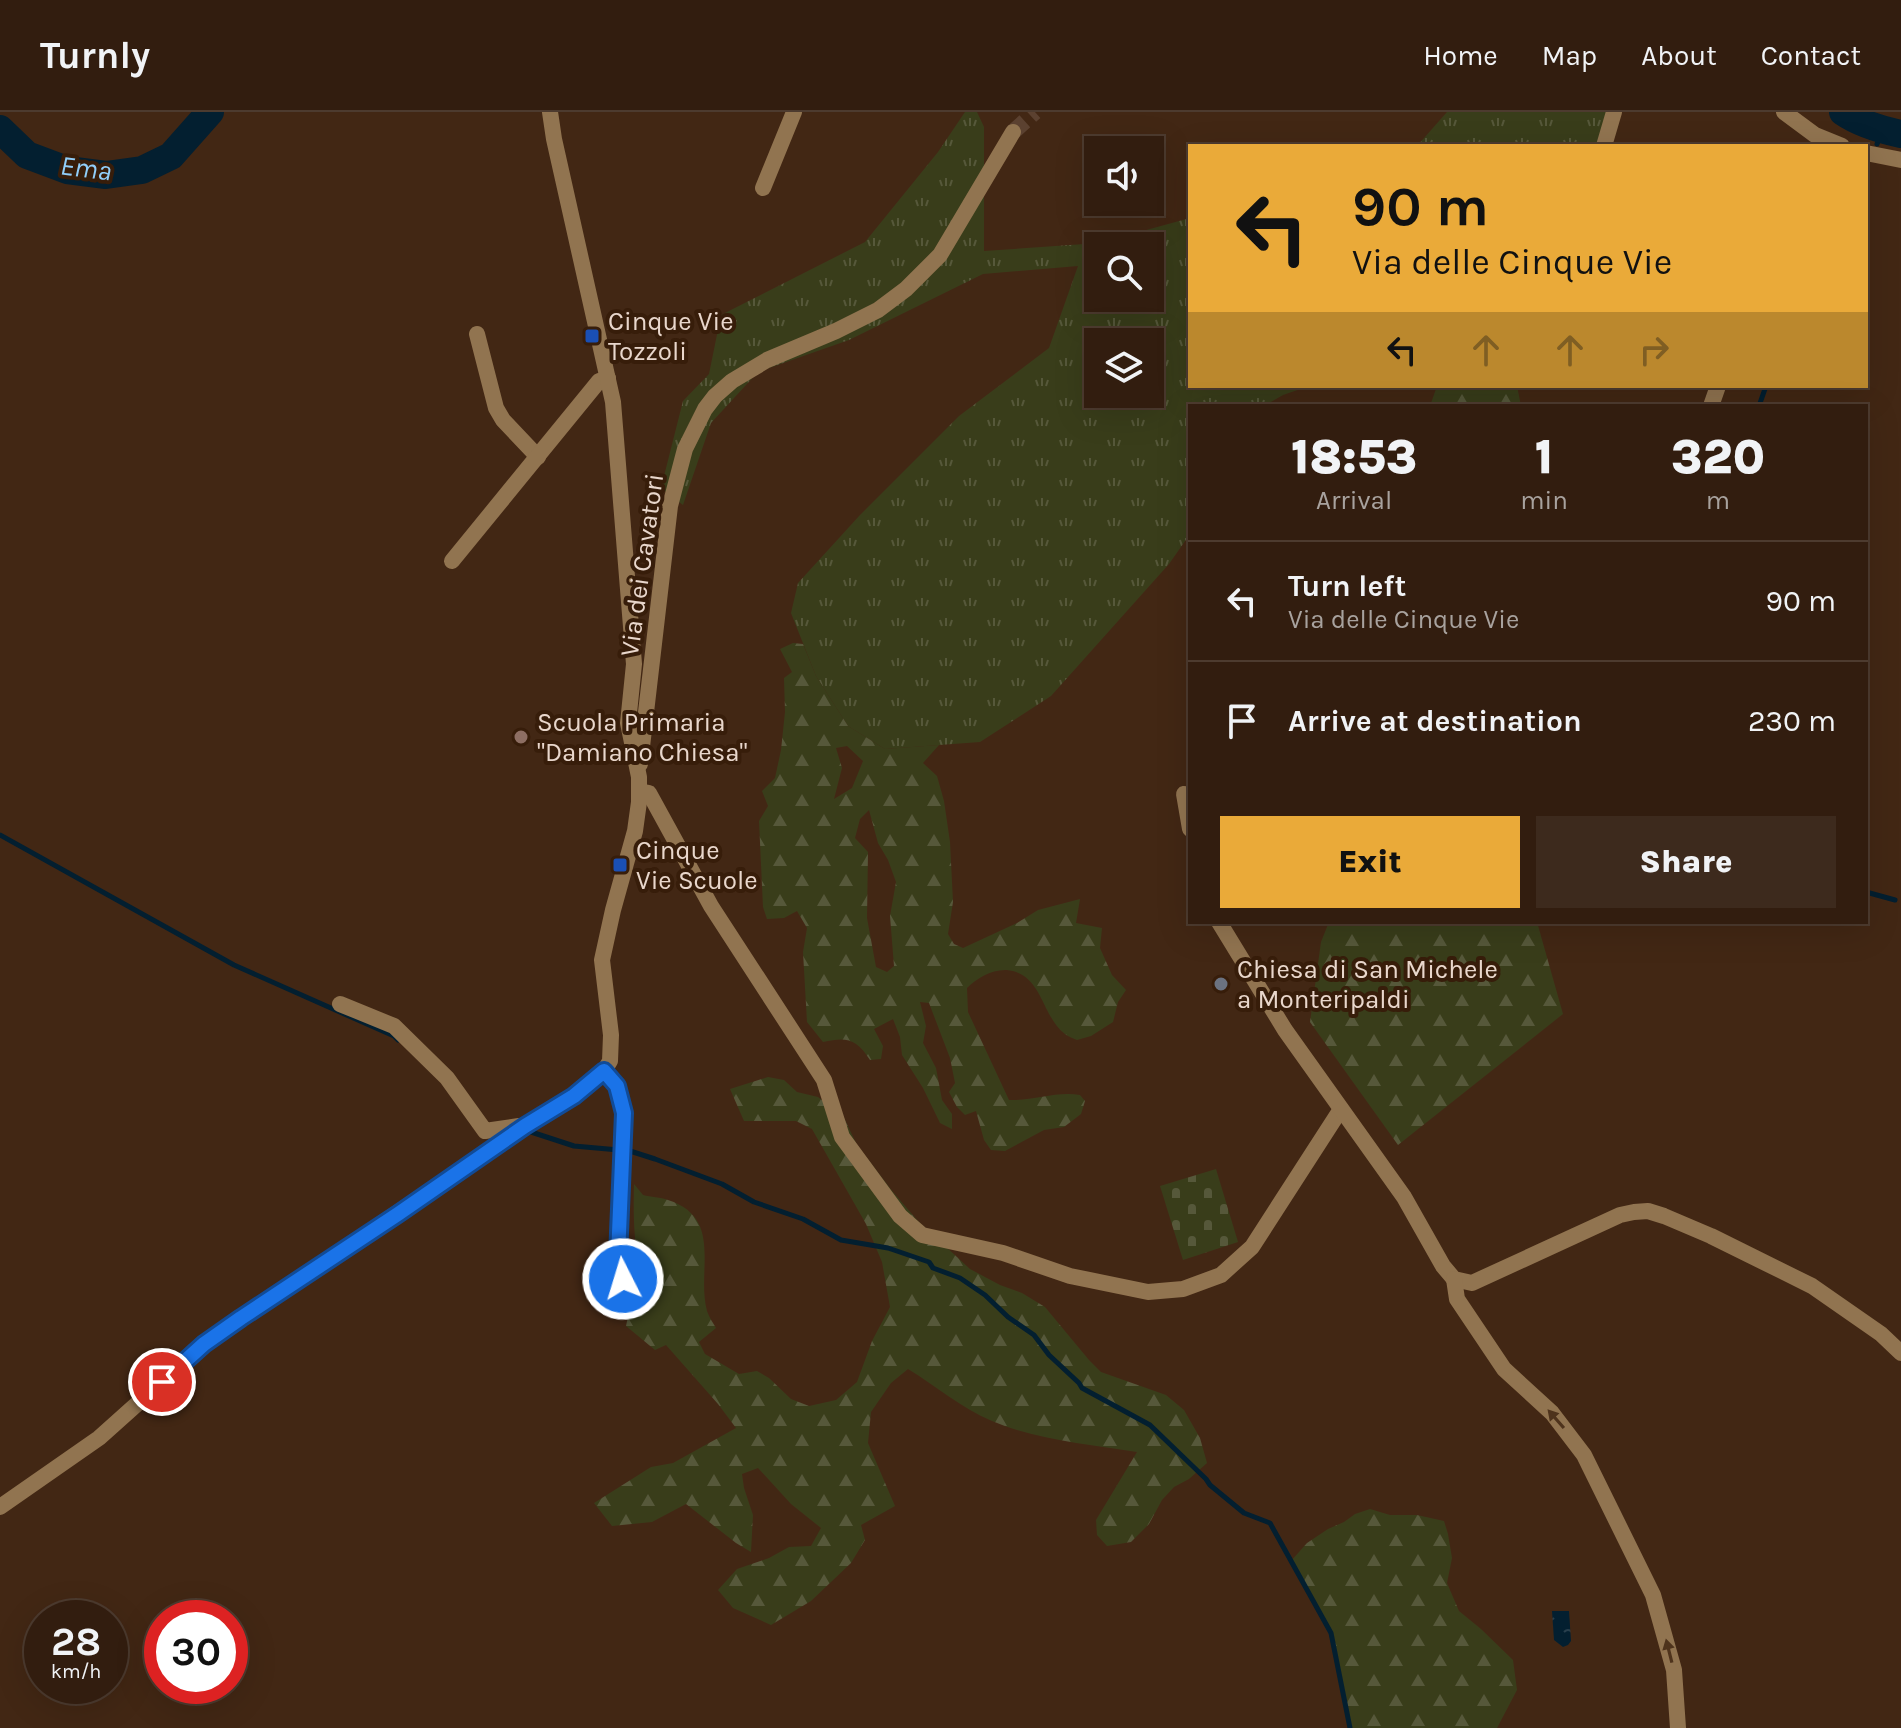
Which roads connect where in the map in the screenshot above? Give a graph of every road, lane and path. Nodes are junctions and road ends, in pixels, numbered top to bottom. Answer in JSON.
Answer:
{"nodes":[{"id":1,"x":550,"y":112,"type":"edge"},
{"id":2,"x":794,"y":112,"type":"edge"},
{"id":3,"x":1613,"y":112,"type":"edge"},
{"id":4,"x":1784,"y":112,"type":"edge"},
{"id":5,"x":1013,"y":132,"type":"tunnel mouth"},
{"id":6,"x":1605,"y":144,"type":"edge"},
{"id":7,"x":1837,"y":144,"type":"edge"},
{"id":8,"x":1868,"y":153,"type":"edge"},
{"id":9,"x":1901,"y":160,"type":"edge"},
{"id":10,"x":763,"y":188,"type":"dead end"},
{"id":11,"x":477,"y":334,"type":"dead end"},
{"id":12,"x":608,"y":378,"type":"junction"},
{"id":13,"x":538,"y":457,"type":"junction"},
{"id":14,"x":452,"y":561,"type":"dead end"},
{"id":15,"x":639,"y":784,"type":"junction"},
{"id":16,"x":1184,"y":794,"type":"dead end"},
{"id":17,"x":1188,"y":817,"type":"edge"},
{"id":18,"x":1220,"y":924,"type":"edge"},
{"id":19,"x":340,"y":1004,"type":"dead end"},
{"id":20,"x":604,"y":1071,"type":"junction"},
{"id":21,"x":1341,"y":1109,"type":"junction"},
{"id":22,"x":525,"y":1126,"type":"junction"},
{"id":23,"x":623,"y":1279,"type":"dead end"},
{"id":24,"x":1454,"y":1279,"type":"junction"},
{"id":25,"x":1901,"y":1353,"type":"edge"},
{"id":26,"x":0,"y":1507,"type":"edge"},
{"id":27,"x":1678,"y":1728,"type":"edge"}],
"edges":[{"from":1,"to":12,"type":"street"},
{"from":2,"to":10,"type":"street"},
{"from":3,"to":6,"type":"street"},
{"from":4,"to":7,"type":"street"},
{"from":5,"to":15,"type":"street","name":"Via dei Cavatori"},
{"from":8,"to":9,"type":"street"},
{"from":11,"to":13,"type":"street"},
{"from":12,"to":13,"type":"street"},
{"from":12,"to":15,"type":"street"},
{"from":13,"to":14,"type":"street"},
{"from":15,"to":20,"type":"street","name":"Via dei Cavatori"},
{"from":15,"to":21,"type":"street"},
{"from":16,"to":17,"type":"street"},
{"from":18,"to":21,"type":"street"},
{"from":19,"to":22,"type":"street"},
{"from":20,"to":22,"type":"street"},
{"from":20,"to":23,"type":"street"},
{"from":21,"to":24,"type":"street"},
{"from":22,"to":26,"type":"street"},
{"from":24,"to":25,"type":"street"},
{"from":27,"to":24,"type":"street","one_way":true}]}
